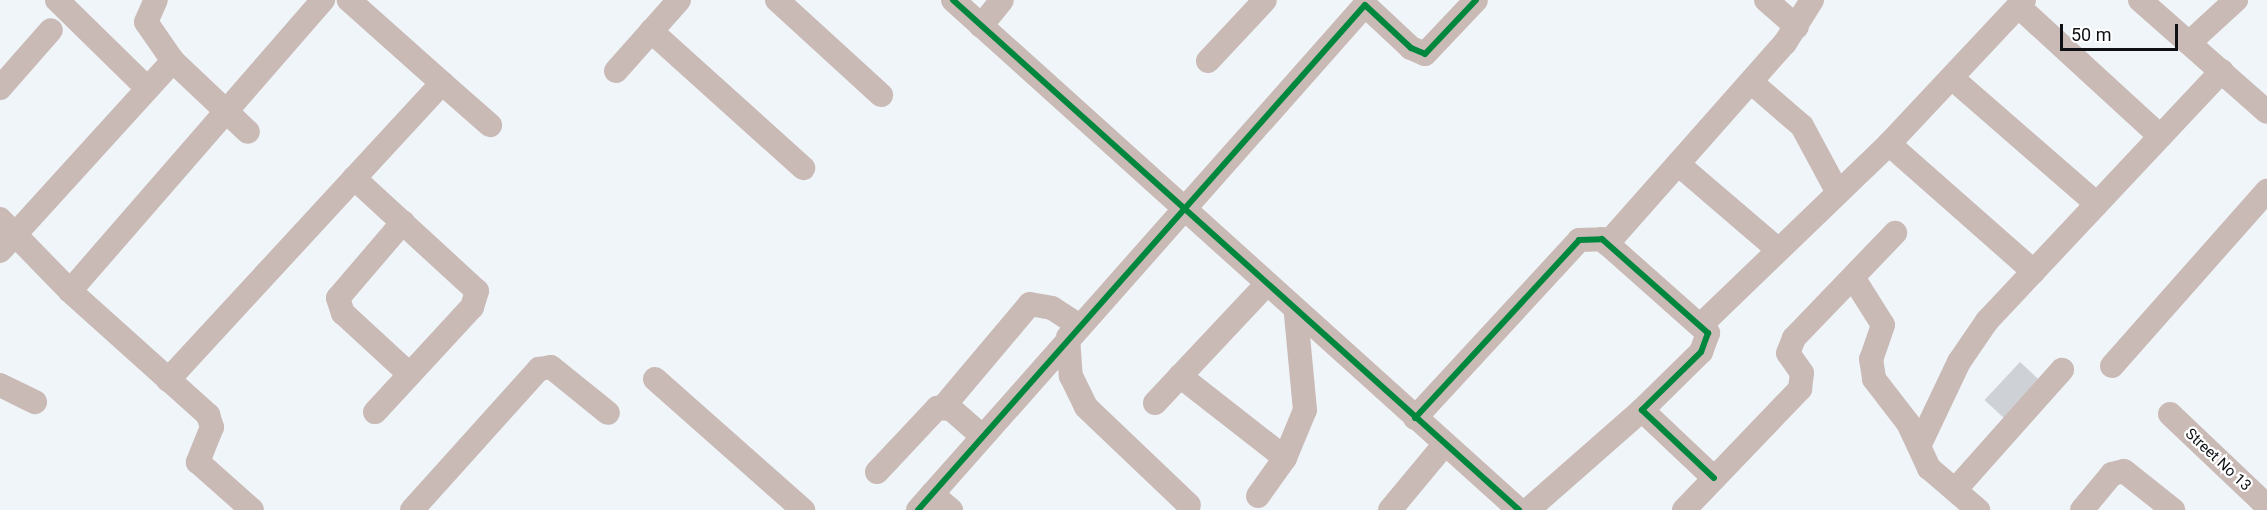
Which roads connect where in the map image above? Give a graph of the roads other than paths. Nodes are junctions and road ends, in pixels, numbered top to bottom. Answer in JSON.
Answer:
{"nodes":[{"id":1,"x":57,"y":0,"type":"edge"},
{"id":2,"x":156,"y":0,"type":"edge"},
{"id":3,"x":349,"y":0,"type":"edge"},
{"id":4,"x":679,"y":0,"type":"edge"},
{"id":5,"x":777,"y":0,"type":"edge"},
{"id":6,"x":953,"y":0,"type":"edge"},
{"id":7,"x":1002,"y":0,"type":"edge"},
{"id":8,"x":1265,"y":0,"type":"edge"},
{"id":9,"x":1476,"y":0,"type":"edge"},
{"id":10,"x":1766,"y":0,"type":"edge"},
{"id":11,"x":1812,"y":0,"type":"edge"},
{"id":12,"x":2140,"y":0,"type":"edge"},
{"id":13,"x":2236,"y":0,"type":"edge"},
{"id":14,"x":1362,"y":2,"type":"edge"},
{"id":15,"x":2021,"y":3,"type":"edge"},
{"id":16,"x":311,"y":4,"type":"edge"},
{"id":17,"x":981,"y":26,"type":"junction"},
{"id":18,"x":1797,"y":27,"type":"junction"},
{"id":19,"x":51,"y":30,"type":"dead end"},
{"id":20,"x":651,"y":31,"type":"junction"},
{"id":21,"x":2189,"y":43,"type":"junction"},
{"id":22,"x":173,"y":61,"type":"junction"},
{"id":23,"x":1208,"y":61,"type":"dead end"},
{"id":24,"x":616,"y":71,"type":"dead end"},
{"id":25,"x":2222,"y":71,"type":"junction"},
{"id":26,"x":4,"y":75,"type":"edge"},
{"id":27,"x":1952,"y":78,"type":"junction"},
{"id":28,"x":442,"y":82,"type":"junction"},
{"id":29,"x":1750,"y":82,"type":"junction"},
{"id":30,"x":147,"y":88,"type":"junction"},
{"id":31,"x":882,"y":95,"type":"dead end"},
{"id":32,"x":2264,"y":103,"type":"edge"},
{"id":33,"x":223,"y":109,"type":"junction"},
{"id":34,"x":490,"y":125,"type":"dead end"},
{"id":35,"x":248,"y":132,"type":"dead end"},
{"id":36,"x":2160,"y":136,"type":"junction"},
{"id":37,"x":1889,"y":144,"type":"junction"},
{"id":38,"x":1678,"y":164,"type":"junction"},
{"id":39,"x":803,"y":168,"type":"dead end"},
{"id":40,"x":354,"y":178,"type":"junction"},
{"id":41,"x":1837,"y":191,"type":"junction"},
{"id":42,"x":2267,"y":191,"type":"edge"},
{"id":43,"x":2097,"y":204,"type":"junction"},
{"id":44,"x":1180,"y":210,"type":"junction"},
{"id":45,"x":403,"y":222,"type":"junction"},
{"id":46,"x":1895,"y":233,"type":"dead end"},
{"id":47,"x":5,"y":235,"type":"edge"},
{"id":48,"x":1607,"y":244,"type":"junction"},
{"id":49,"x":1777,"y":249,"type":"junction"},
{"id":50,"x":2034,"y":272,"type":"junction"},
{"id":51,"x":1854,"y":279,"type":"junction"},
{"id":52,"x":1265,"y":286,"type":"junction"},
{"id":53,"x":70,"y":291,"type":"junction"},
{"id":54,"x":1296,"y":315,"type":"junction"},
{"id":55,"x":1702,"y":324,"type":"junction"},
{"id":56,"x":1073,"y":331,"type":"junction"},
{"id":57,"x":2112,"y":366,"type":"dead end"},
{"id":58,"x":2062,"y":370,"type":"dead end"},
{"id":59,"x":409,"y":374,"type":"junction"},
{"id":60,"x":1180,"y":376,"type":"junction"},
{"id":61,"x":655,"y":379,"type":"dead end"},
{"id":62,"x":168,"y":380,"type":"junction"},
{"id":63,"x":0,"y":385,"type":"edge"},
{"id":64,"x":35,"y":402,"type":"dead end"},
{"id":65,"x":1155,"y":403,"type":"dead end"},
{"id":66,"x":944,"y":406,"type":"junction"},
{"id":67,"x":1642,"y":410,"type":"junction"},
{"id":68,"x":375,"y":412,"type":"dead end"},
{"id":69,"x":608,"y":413,"type":"dead end"},
{"id":70,"x":2170,"y":414,"type":"dead end"},
{"id":71,"x":1415,"y":418,"type":"junction"},
{"id":72,"x":982,"y":436,"type":"junction"},
{"id":73,"x":1920,"y":444,"type":"junction"},
{"id":74,"x":1444,"y":445,"type":"junction"},
{"id":75,"x":1285,"y":458,"type":"junction"},
{"id":76,"x":877,"y":472,"type":"dead end"},
{"id":77,"x":1714,"y":478,"type":"junction"},
{"id":78,"x":1955,"y":490,"type":"junction"},
{"id":79,"x":1258,"y":496,"type":"dead end"},
{"id":80,"x":925,"y":502,"type":"edge"},
{"id":81,"x":236,"y":505,"type":"edge"},
{"id":82,"x":1189,"y":505,"type":"dead end"},
{"id":83,"x":2267,"y":506,"type":"edge"},
{"id":84,"x":1686,"y":509,"type":"edge"},
{"id":85,"x":412,"y":510,"type":"edge"},
{"id":86,"x":803,"y":510,"type":"edge"},
{"id":87,"x":951,"y":510,"type":"edge"},
{"id":88,"x":1390,"y":510,"type":"edge"},
{"id":89,"x":1519,"y":510,"type":"edge"},
{"id":90,"x":1527,"y":510,"type":"edge"},
{"id":91,"x":1978,"y":510,"type":"edge"},
{"id":92,"x":2082,"y":510,"type":"edge"},
{"id":93,"x":2173,"y":510,"type":"edge"}],
"edges":[{"from":1,"to":30,"type":"street"},
{"from":2,"to":22,"type":"street"},
{"from":3,"to":28,"type":"street"},
{"from":4,"to":20,"type":"street"},
{"from":5,"to":31,"type":"street"},
{"from":6,"to":17,"type":"street"},
{"from":7,"to":17,"type":"street"},
{"from":8,"to":23,"type":"street"},
{"from":9,"to":14,"type":"street"},
{"from":10,"to":18,"type":"street"},
{"from":11,"to":18,"type":"street"},
{"from":12,"to":21,"type":"street"},
{"from":13,"to":21,"type":"street"},
{"from":14,"to":44,"type":"street"},
{"from":15,"to":27,"type":"street"},
{"from":15,"to":36,"type":"street"},
{"from":16,"to":33,"type":"street"},
{"from":17,"to":44,"type":"street"},
{"from":18,"to":29,"type":"street"},
{"from":19,"to":26,"type":"street"},
{"from":20,"to":24,"type":"street"},
{"from":20,"to":39,"type":"street"},
{"from":21,"to":25,"type":"street"},
{"from":22,"to":30,"type":"street"},
{"from":22,"to":33,"type":"street"},
{"from":25,"to":32,"type":"street"},
{"from":25,"to":36,"type":"street"},
{"from":27,"to":37,"type":"street"},
{"from":27,"to":43,"type":"street"},
{"from":28,"to":34,"type":"street"},
{"from":28,"to":40,"type":"street"},
{"from":29,"to":38,"type":"street"},
{"from":29,"to":41,"type":"street"},
{"from":30,"to":47,"type":"street"},
{"from":33,"to":35,"type":"street"},
{"from":33,"to":53,"type":"street"},
{"from":36,"to":43,"type":"street"},
{"from":37,"to":41,"type":"street"},
{"from":37,"to":50,"type":"street"},
{"from":38,"to":48,"type":"street"},
{"from":38,"to":49,"type":"street"},
{"from":40,"to":45,"type":"street"},
{"from":40,"to":62,"type":"street"},
{"from":41,"to":49,"type":"street"},
{"from":42,"to":57,"type":"street"},
{"from":43,"to":50,"type":"street"},
{"from":44,"to":52,"type":"street"},
{"from":44,"to":56,"type":"street"},
{"from":45,"to":59,"type":"street"},
{"from":45,"to":59,"type":"street"},
{"from":46,"to":51,"type":"street"},
{"from":47,"to":53,"type":"street"},
{"from":48,"to":55,"type":"street"},
{"from":48,"to":71,"type":"street"},
{"from":49,"to":55,"type":"street"},
{"from":50,"to":73,"type":"street"},
{"from":51,"to":73,"type":"street"},
{"from":51,"to":77,"type":"street"},
{"from":52,"to":54,"type":"street"},
{"from":52,"to":60,"type":"street"},
{"from":53,"to":62,"type":"street"},
{"from":54,"to":71,"type":"street"},
{"from":54,"to":75,"type":"street"},
{"from":55,"to":67,"type":"street"},
{"from":56,"to":66,"type":"street"},
{"from":56,"to":72,"type":"street"},
{"from":56,"to":82,"type":"street"},
{"from":58,"to":78,"type":"street"},
{"from":59,"to":68,"type":"street"},
{"from":60,"to":65,"type":"street"},
{"from":60,"to":75,"type":"street"},
{"from":61,"to":86,"type":"street"},
{"from":62,"to":81,"type":"street"},
{"from":63,"to":64,"type":"street"},
{"from":66,"to":72,"type":"street"},
{"from":66,"to":76,"type":"street"},
{"from":67,"to":77,"type":"street"},
{"from":67,"to":90,"type":"street"},
{"from":69,"to":85,"type":"street"},
{"from":70,"to":83,"type":"street","name":"Street No 13"},
{"from":71,"to":74,"type":"street"},
{"from":72,"to":80,"type":"street"},
{"from":73,"to":78,"type":"street"},
{"from":74,"to":88,"type":"street"},
{"from":74,"to":89,"type":"street"},
{"from":75,"to":79,"type":"street"},
{"from":77,"to":84,"type":"street"},
{"from":78,"to":91,"type":"street"},
{"from":80,"to":87,"type":"street"},
{"from":92,"to":93,"type":"street"}]}
